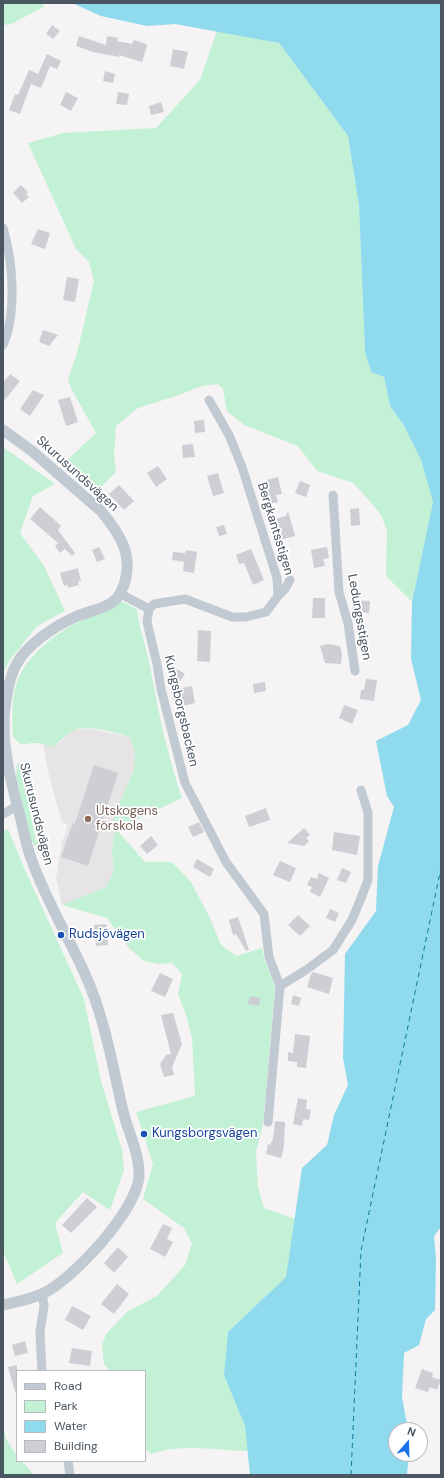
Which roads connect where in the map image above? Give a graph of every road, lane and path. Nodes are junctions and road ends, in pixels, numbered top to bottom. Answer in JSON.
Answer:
{"nodes":[{"id":1,"x":3,"y":228,"type":"edge"},
{"id":2,"x":3,"y":345,"type":"edge"},
{"id":3,"x":209,"y":400,"type":"dead end"},
{"id":4,"x":3,"y":430,"type":"edge"},
{"id":5,"x":333,"y":495,"type":"dead end"},
{"id":6,"x":290,"y":580,"type":"dead end"},
{"id":7,"x":121,"y":594,"type":"junction"},
{"id":8,"x":278,"y":596,"type":"junction"},
{"id":9,"x":149,"y":609,"type":"junction"},
{"id":10,"x":355,"y":672,"type":"dead end"},
{"id":11,"x":361,"y":790,"type":"dead end"},
{"id":12,"x":17,"y":806,"type":"junction"},
{"id":13,"x":3,"y":814,"type":"edge"},
{"id":14,"x":280,"y":986,"type":"junction"},
{"id":15,"x":268,"y":1122,"type":"dead end"},
{"id":16,"x":42,"y":1294,"type":"junction"},
{"id":17,"x":3,"y":1305,"type":"edge"},
{"id":18,"x":42,"y":1370,"type":"edge"},
{"id":19,"x":68,"y":1462,"type":"edge"},
{"id":20,"x":70,"y":1475,"type":"edge"}],
"edges":[{"from":1,"to":2,"type":"street"},
{"from":3,"to":8,"type":"street","name":"Bergkantsstigen"},
{"from":4,"to":7,"type":"street","name":"Skurusundsvägen"},
{"from":5,"to":10,"type":"street","name":"Ledungsstigen"},
{"from":6,"to":8,"type":"street"},
{"from":7,"to":9,"type":"street"},
{"from":7,"to":12,"type":"street","name":"Skurusundsvägen"},
{"from":8,"to":9,"type":"street","name":"Bergkantsstigen"},
{"from":9,"to":14,"type":"street","name":"Kungsborgsbacken"},
{"from":11,"to":14,"type":"street"},
{"from":12,"to":13,"type":"street"},
{"from":12,"to":16,"type":"street","name":"Skurusundsvägen"},
{"from":14,"to":15,"type":"street"},
{"from":16,"to":17,"type":"street","name":"Skurusundsvägen"},
{"from":16,"to":18,"type":"street"},
{"from":19,"to":20,"type":"street"}]}
